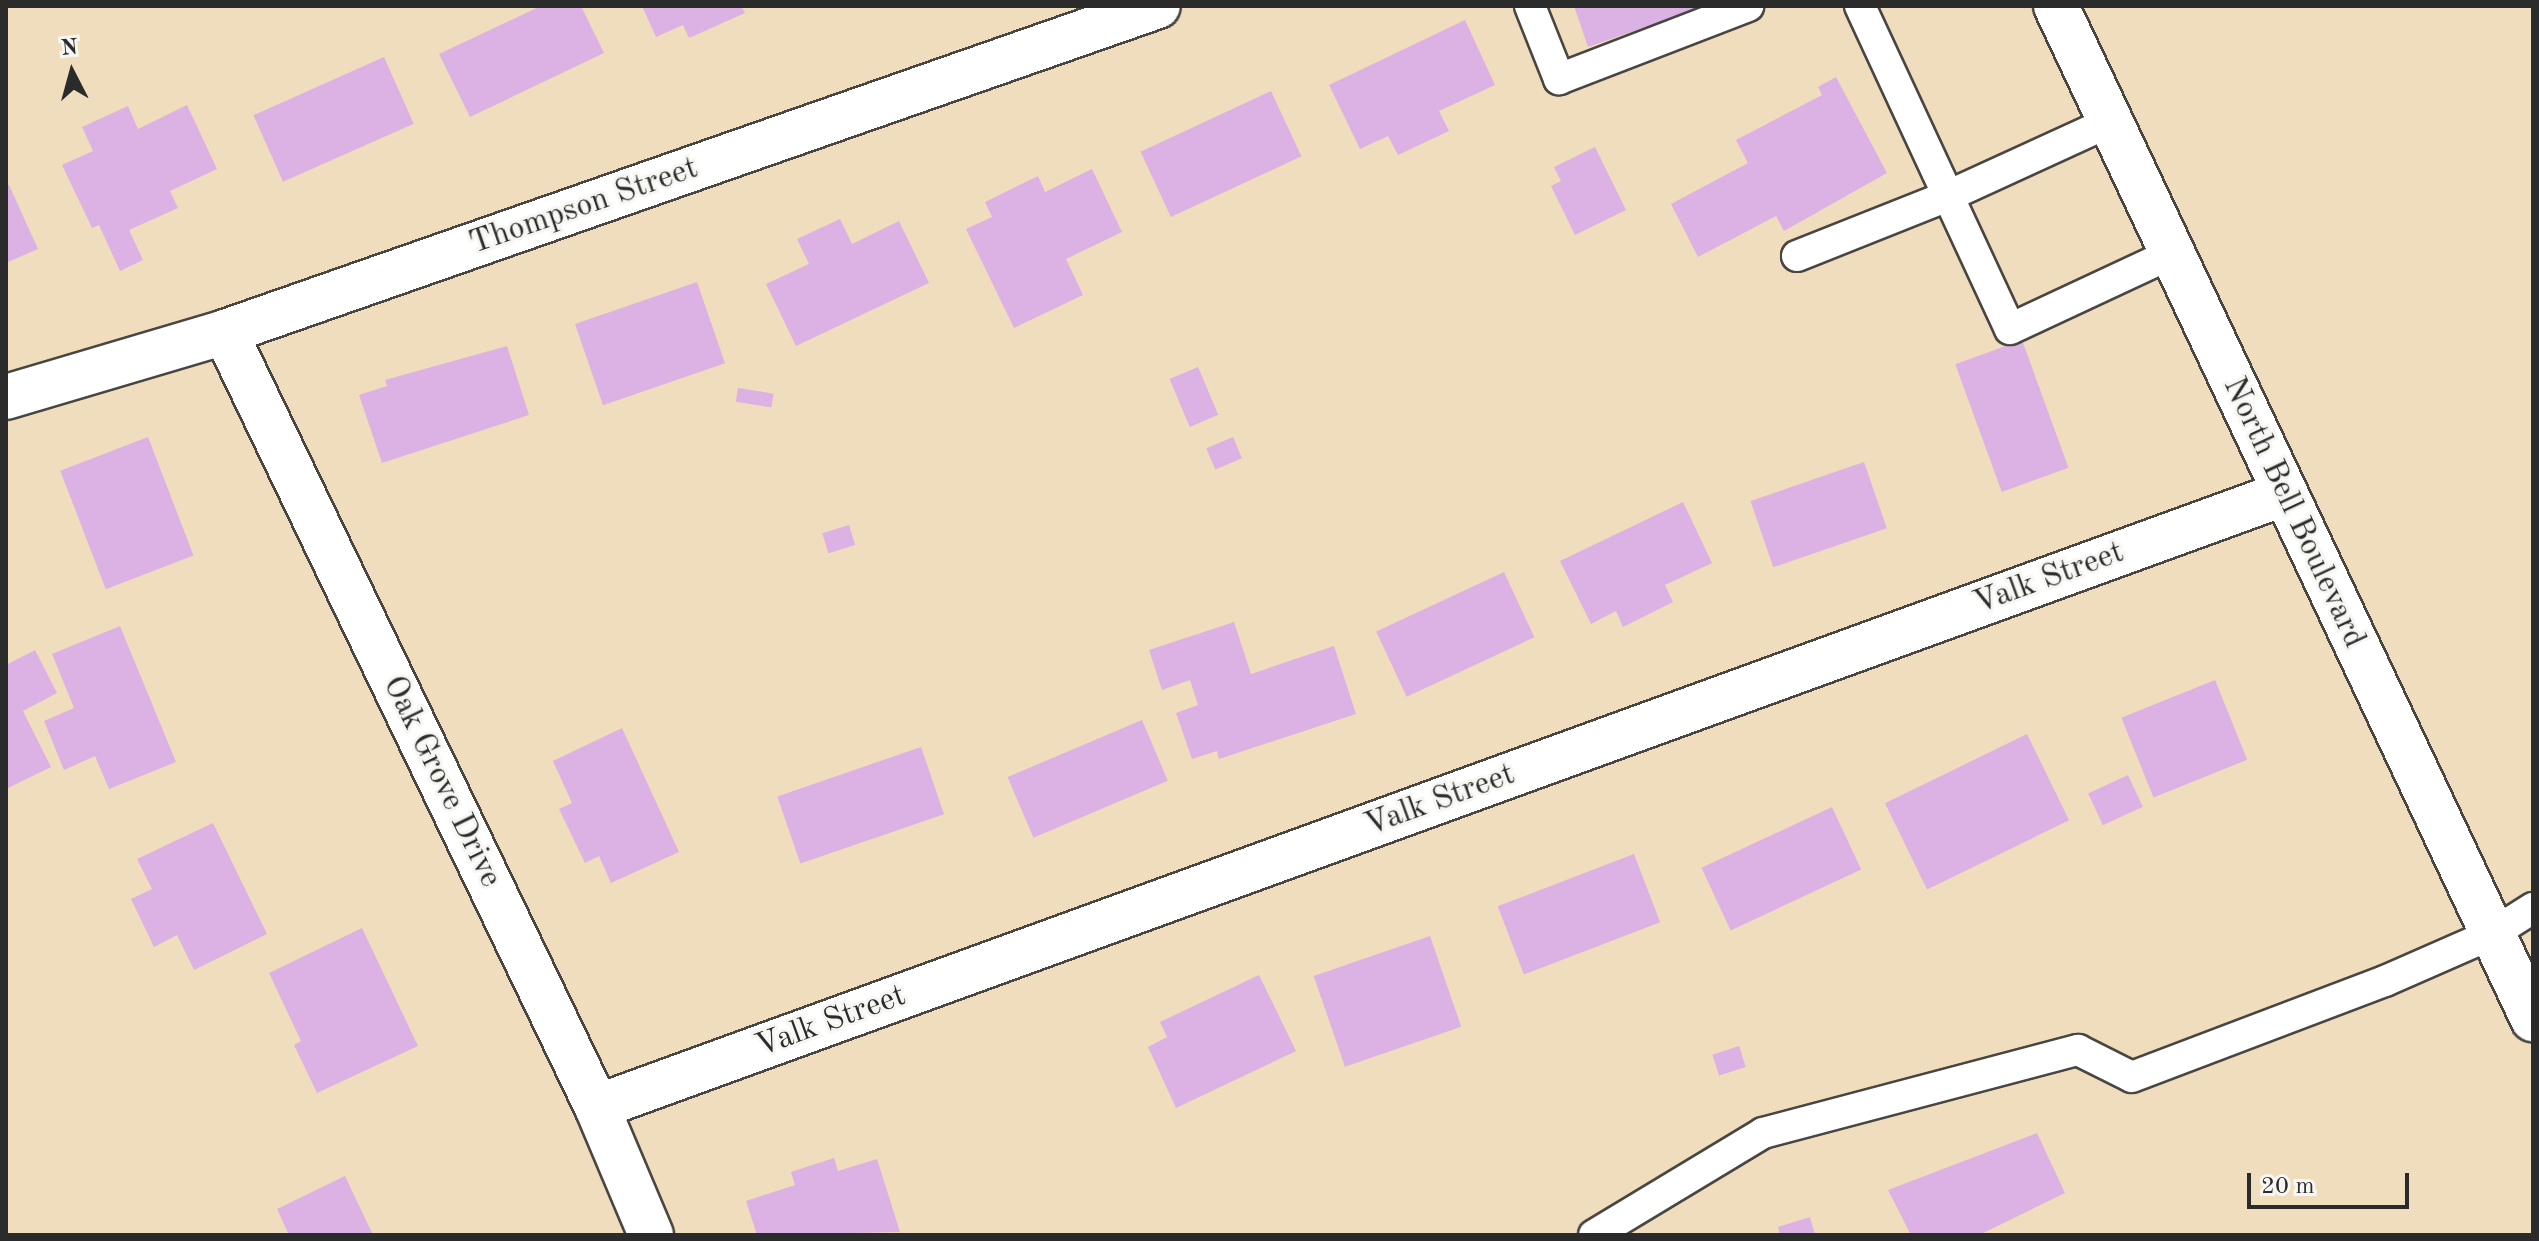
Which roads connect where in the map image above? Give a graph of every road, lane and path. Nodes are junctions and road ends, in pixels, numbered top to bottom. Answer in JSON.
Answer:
{"nodes":[{"id":1,"x":1158,"y":6,"type":"edge"},
{"id":2,"x":1530,"y":6,"type":"edge"},
{"id":3,"x":1748,"y":6,"type":"edge"},
{"id":4,"x":1860,"y":6,"type":"edge"},
{"id":5,"x":2056,"y":6,"type":"edge"},
{"id":6,"x":2110,"y":122,"type":"junction"},
{"id":7,"x":1948,"y":196,"type":"junction"},
{"id":8,"x":2171,"y":254,"type":"junction"},
{"id":9,"x":1797,"y":256,"type":"dead end"},
{"id":10,"x":225,"y":332,"type":"junction"},
{"id":11,"x":6,"y":397,"type":"edge"},
{"id":12,"x":2283,"y":494,"type":"junction"},
{"id":13,"x":2533,"y":908,"type":"edge"},
{"id":14,"x":2492,"y":934,"type":"junction"},
{"id":15,"x":2533,"y":1019,"type":"edge"},
{"id":16,"x":597,"y":1107,"type":"junction"},
{"id":17,"x":651,"y":1235,"type":"edge"},
{"id":18,"x":1594,"y":1235,"type":"edge"}],
"edges":[{"from":1,"to":10,"type":"street","name":"Thompson Street"},
{"from":2,"to":3,"type":"lane"},
{"from":4,"to":7,"type":"lane"},
{"from":5,"to":6,"type":"street","name":"North Bell Boulevard"},
{"from":6,"to":7,"type":"lane"},
{"from":6,"to":8,"type":"street","name":"North Bell Boulevard"},
{"from":7,"to":8,"type":"lane"},
{"from":7,"to":9,"type":"lane"},
{"from":8,"to":12,"type":"street","name":"North Bell Boulevard"},
{"from":10,"to":11,"type":"street","name":"Thompson Street"},
{"from":10,"to":16,"type":"street","name":"Oak Grove Drive"},
{"from":12,"to":14,"type":"street","name":"North Bell Boulevard"},
{"from":12,"to":16,"type":"street","name":"Valk Street"},
{"from":13,"to":14,"type":"lane"},
{"from":14,"to":15,"type":"street","name":"North Bell Boulevard"},
{"from":14,"to":18,"type":"lane"},
{"from":16,"to":17,"type":"street","name":"Oak Grove Drive"}]}
